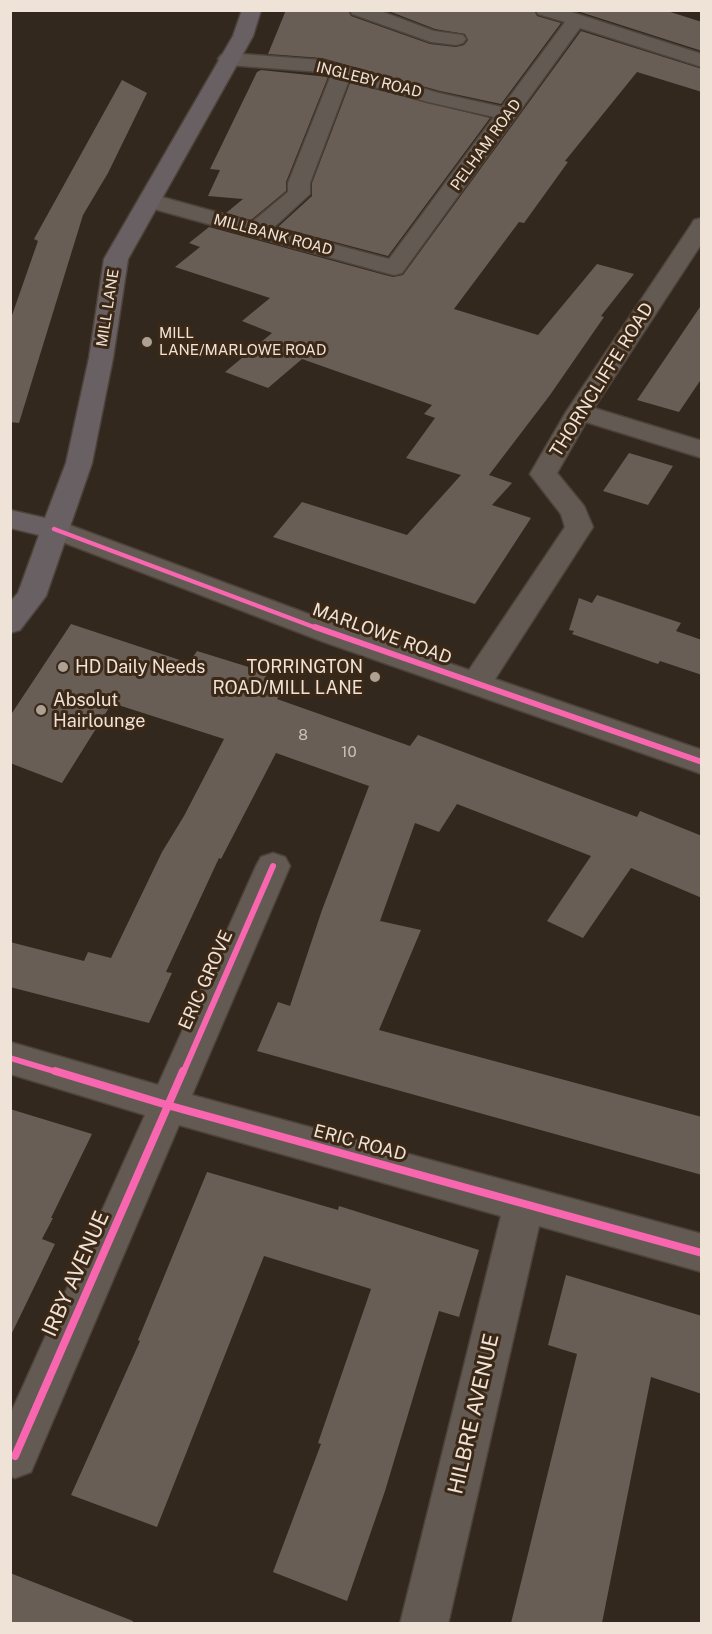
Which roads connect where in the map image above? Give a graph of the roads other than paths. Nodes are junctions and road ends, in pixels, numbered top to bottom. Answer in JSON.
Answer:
{"nodes":[{"id":1,"x":252,"y":10,"type":"edge"},
{"id":2,"x":359,"y":10,"type":"edge"},
{"id":3,"x":545,"y":10,"type":"edge"},
{"id":4,"x":576,"y":20,"type":"junction"},
{"id":5,"x":456,"y":39,"type":"dead end"},
{"id":6,"x":228,"y":59,"type":"junction"},
{"id":7,"x":702,"y":61,"type":"edge"},
{"id":8,"x":342,"y":72,"type":"junction"},
{"id":9,"x":508,"y":114,"type":"junction"},
{"id":10,"x":151,"y":201,"type":"junction"},
{"id":11,"x":702,"y":225,"type":"edge"},
{"id":12,"x":256,"y":230,"type":"junction"},
{"id":13,"x":394,"y":268,"type":"joint"},
{"id":14,"x":579,"y":412,"type":"junction"},
{"id":15,"x":702,"y":450,"type":"edge"},
{"id":16,"x":10,"y":519,"type":"edge"},
{"id":17,"x":54,"y":529,"type":"junction"},
{"id":18,"x":10,"y":622,"type":"edge"},
{"id":19,"x":476,"y":684,"type":"junction"},
{"id":20,"x":702,"y":762,"type":"edge"},
{"id":21,"x":273,"y":866,"type":"dead end"},
{"id":22,"x":10,"y":1058,"type":"edge"},
{"id":23,"x":167,"y":1105,"type":"junction"},
{"id":24,"x":524,"y":1204,"type":"junction"},
{"id":25,"x":702,"y":1253,"type":"edge"},
{"id":26,"x":15,"y":1456,"type":"dead end"},
{"id":27,"x":424,"y":1623,"type":"edge"}],
"edges":[{"from":1,"to":6,"type":"main road","name":"MILL LANE"},
{"from":2,"to":5,"type":"street"},
{"from":3,"to":4,"type":"street"},
{"from":4,"to":7,"type":"street"},
{"from":4,"to":9,"type":"street","name":"PELHAM ROAD"},
{"from":6,"to":8,"type":"street","name":"INGLEBY ROAD"},
{"from":6,"to":10,"type":"main road","name":"MILL LANE"},
{"from":8,"to":9,"type":"street","name":"INGLEBY ROAD"},
{"from":8,"to":12,"type":"street"},
{"from":9,"to":13,"type":"street","name":"PELHAM ROAD"},
{"from":10,"to":12,"type":"street","name":"MILLBANK ROAD"},
{"from":10,"to":17,"type":"main road","name":"MILL LANE"},
{"from":11,"to":14,"type":"street","name":"THORNCLIFFE ROAD"},
{"from":12,"to":13,"type":"street","name":"MILLBANK ROAD"},
{"from":14,"to":15,"type":"street"},
{"from":14,"to":19,"type":"street","name":"THORNCLIFFE ROAD"},
{"from":16,"to":17,"type":"main road"},
{"from":17,"to":18,"type":"main road","name":"MILL LANE"},
{"from":17,"to":19,"type":"street","name":"MARLOWE ROAD"},
{"from":19,"to":20,"type":"street","name":"MARLOWE ROAD"},
{"from":21,"to":23,"type":"street","name":"ERIC GROVE"},
{"from":22,"to":23,"type":"street","name":"ERIC ROAD"},
{"from":23,"to":24,"type":"street","name":"ERIC ROAD"},
{"from":23,"to":26,"type":"street","name":"IRBY AVENUE"},
{"from":24,"to":25,"type":"street","name":"ERIC ROAD"},
{"from":24,"to":27,"type":"street","name":"HILBRE AVENUE"}]}
